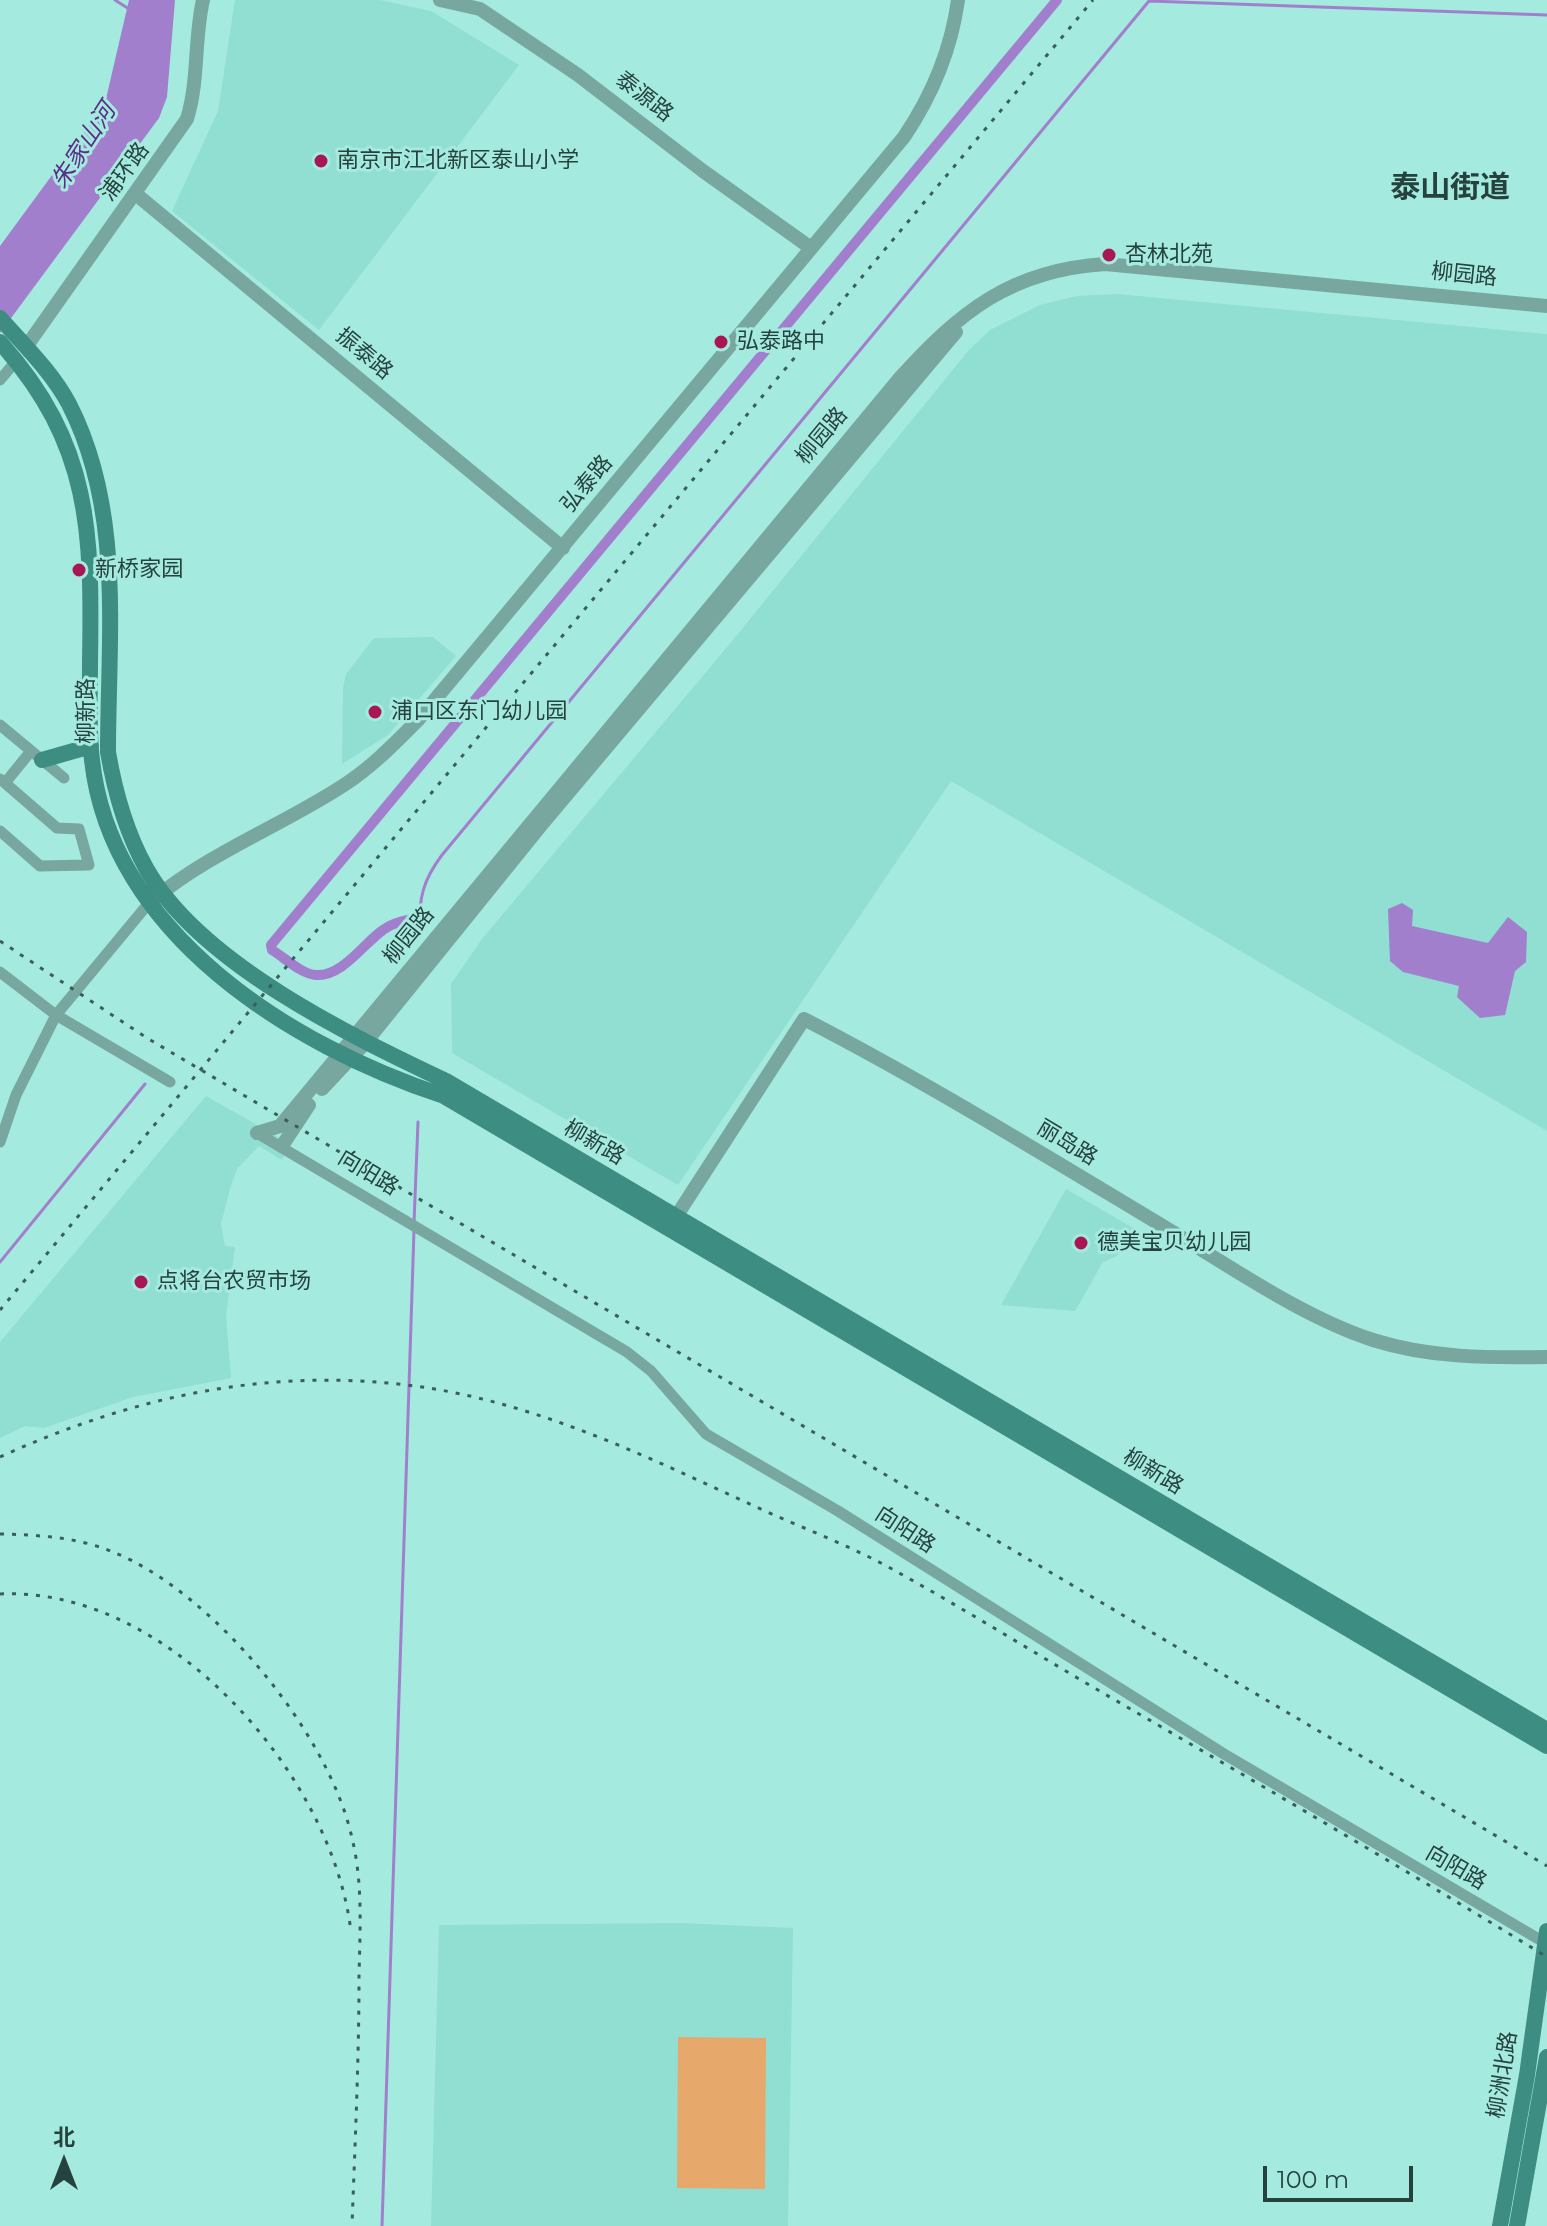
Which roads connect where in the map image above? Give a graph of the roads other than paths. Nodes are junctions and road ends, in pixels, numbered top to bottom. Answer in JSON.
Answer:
{"nodes":[{"id":1,"x":203,"y":0,"type":"edge"},
{"id":2,"x":440,"y":0,"type":"edge"},
{"id":3,"x":958,"y":0,"type":"edge"},
{"id":4,"x":137,"y":195,"type":"junction"},
{"id":5,"x":811,"y":248,"type":"junction"},
{"id":6,"x":1547,"y":306,"type":"edge"},
{"id":7,"x":1547,"y":316,"type":"edge"},
{"id":8,"x":0,"y":318,"type":"edge"},
{"id":9,"x":0,"y":342,"type":"edge"},
{"id":10,"x":21,"y":354,"type":"junction"},
{"id":11,"x":0,"y":380,"type":"edge"},
{"id":12,"x":563,"y":548,"type":"junction"},
{"id":13,"x":0,"y":725,"type":"edge"},
{"id":14,"x":91,"y":746,"type":"junction"},
{"id":15,"x":37,"y":755,"type":"junction"},
{"id":16,"x":64,"y":778,"type":"dead end"},
{"id":17,"x":2,"y":781,"type":"edge"},
{"id":18,"x":0,"y":831,"type":"edge"},
{"id":19,"x":163,"y":891,"type":"junction"},
{"id":20,"x":148,"y":904,"type":"junction"},
{"id":21,"x":0,"y":972,"type":"edge"},
{"id":22,"x":56,"y":1015,"type":"junction"},
{"id":23,"x":360,"y":1040,"type":"junction"},
{"id":24,"x":346,"y":1056,"type":"junction"},
{"id":25,"x":170,"y":1082,"type":"dead end"},
{"id":26,"x":257,"y":1133,"type":"joint"},
{"id":27,"x":0,"y":1142,"type":"edge"},
{"id":28,"x":282,"y":1146,"type":"junction"},
{"id":29,"x":672,"y":1223,"type":"junction"},
{"id":30,"x":1547,"y":1357,"type":"edge"},
{"id":31,"x":1547,"y":1730,"type":"edge"},
{"id":32,"x":1547,"y":1746,"type":"edge"},
{"id":33,"x":1546,"y":1939,"type":"edge"},
{"id":34,"x":1547,"y":2057,"type":"edge"},
{"id":35,"x":1500,"y":2226,"type":"edge"},
{"id":36,"x":1517,"y":2226,"type":"edge"}],
"edges":[{"from":1,"to":4,"type":"street","name":"浦环路"},
{"from":2,"to":5,"type":"street","name":"泰源路"},
{"from":3,"to":5,"type":"street","name":"弘泰路"},
{"from":4,"to":10,"type":"street","name":"浦环路"},
{"from":4,"to":12,"type":"street","name":"振泰路"},
{"from":5,"to":12,"type":"street","name":"弘泰路"},
{"from":6,"to":23,"type":"street","name":"柳园路"},
{"from":7,"to":23,"type":"street","name":"柳园路"},
{"from":8,"to":10,"type":"main road","name":"柳新路"},
{"from":9,"to":10,"type":"main road","name":"柳新路"},
{"from":10,"to":11,"type":"street","name":"浦环路"},
{"from":10,"to":14,"type":"main road","name":"柳新路"},
{"from":10,"to":19,"type":"main road","name":"柳新路"},
{"from":12,"to":19,"type":"street","name":"弘泰路"},
{"from":13,"to":15,"type":"street"},
{"from":14,"to":15,"type":"main road"},
{"from":14,"to":20,"type":"main road","name":"柳新路"},
{"from":15,"to":16,"type":"street"},
{"from":15,"to":17,"type":"street"},
{"from":17,"to":18,"type":"street"},
{"from":19,"to":20,"type":"street","name":"弘泰路"},
{"from":19,"to":23,"type":"main road","name":"柳新路"},
{"from":20,"to":22,"type":"street"},
{"from":20,"to":24,"type":"main road","name":"柳新路"},
{"from":21,"to":22,"type":"street"},
{"from":22,"to":25,"type":"street"},
{"from":22,"to":27,"type":"street"},
{"from":23,"to":24,"type":"street"},
{"from":23,"to":29,"type":"main road","name":"柳新路"},
{"from":24,"to":26,"type":"street"},
{"from":24,"to":28,"type":"street"},
{"from":24,"to":29,"type":"main road","name":"柳新路"},
{"from":26,"to":28,"type":"street","name":"向阳路"},
{"from":28,"to":33,"type":"street","name":"向阳路"},
{"from":29,"to":30,"type":"street","name":"丽岛路"},
{"from":29,"to":31,"type":"main road","name":"柳新路"},
{"from":29,"to":32,"type":"main road","name":"柳新路"},
{"from":33,"to":35,"type":"main road","name":"柳洲北路"},
{"from":34,"to":36,"type":"main road","name":"柳洲北路"}]}
